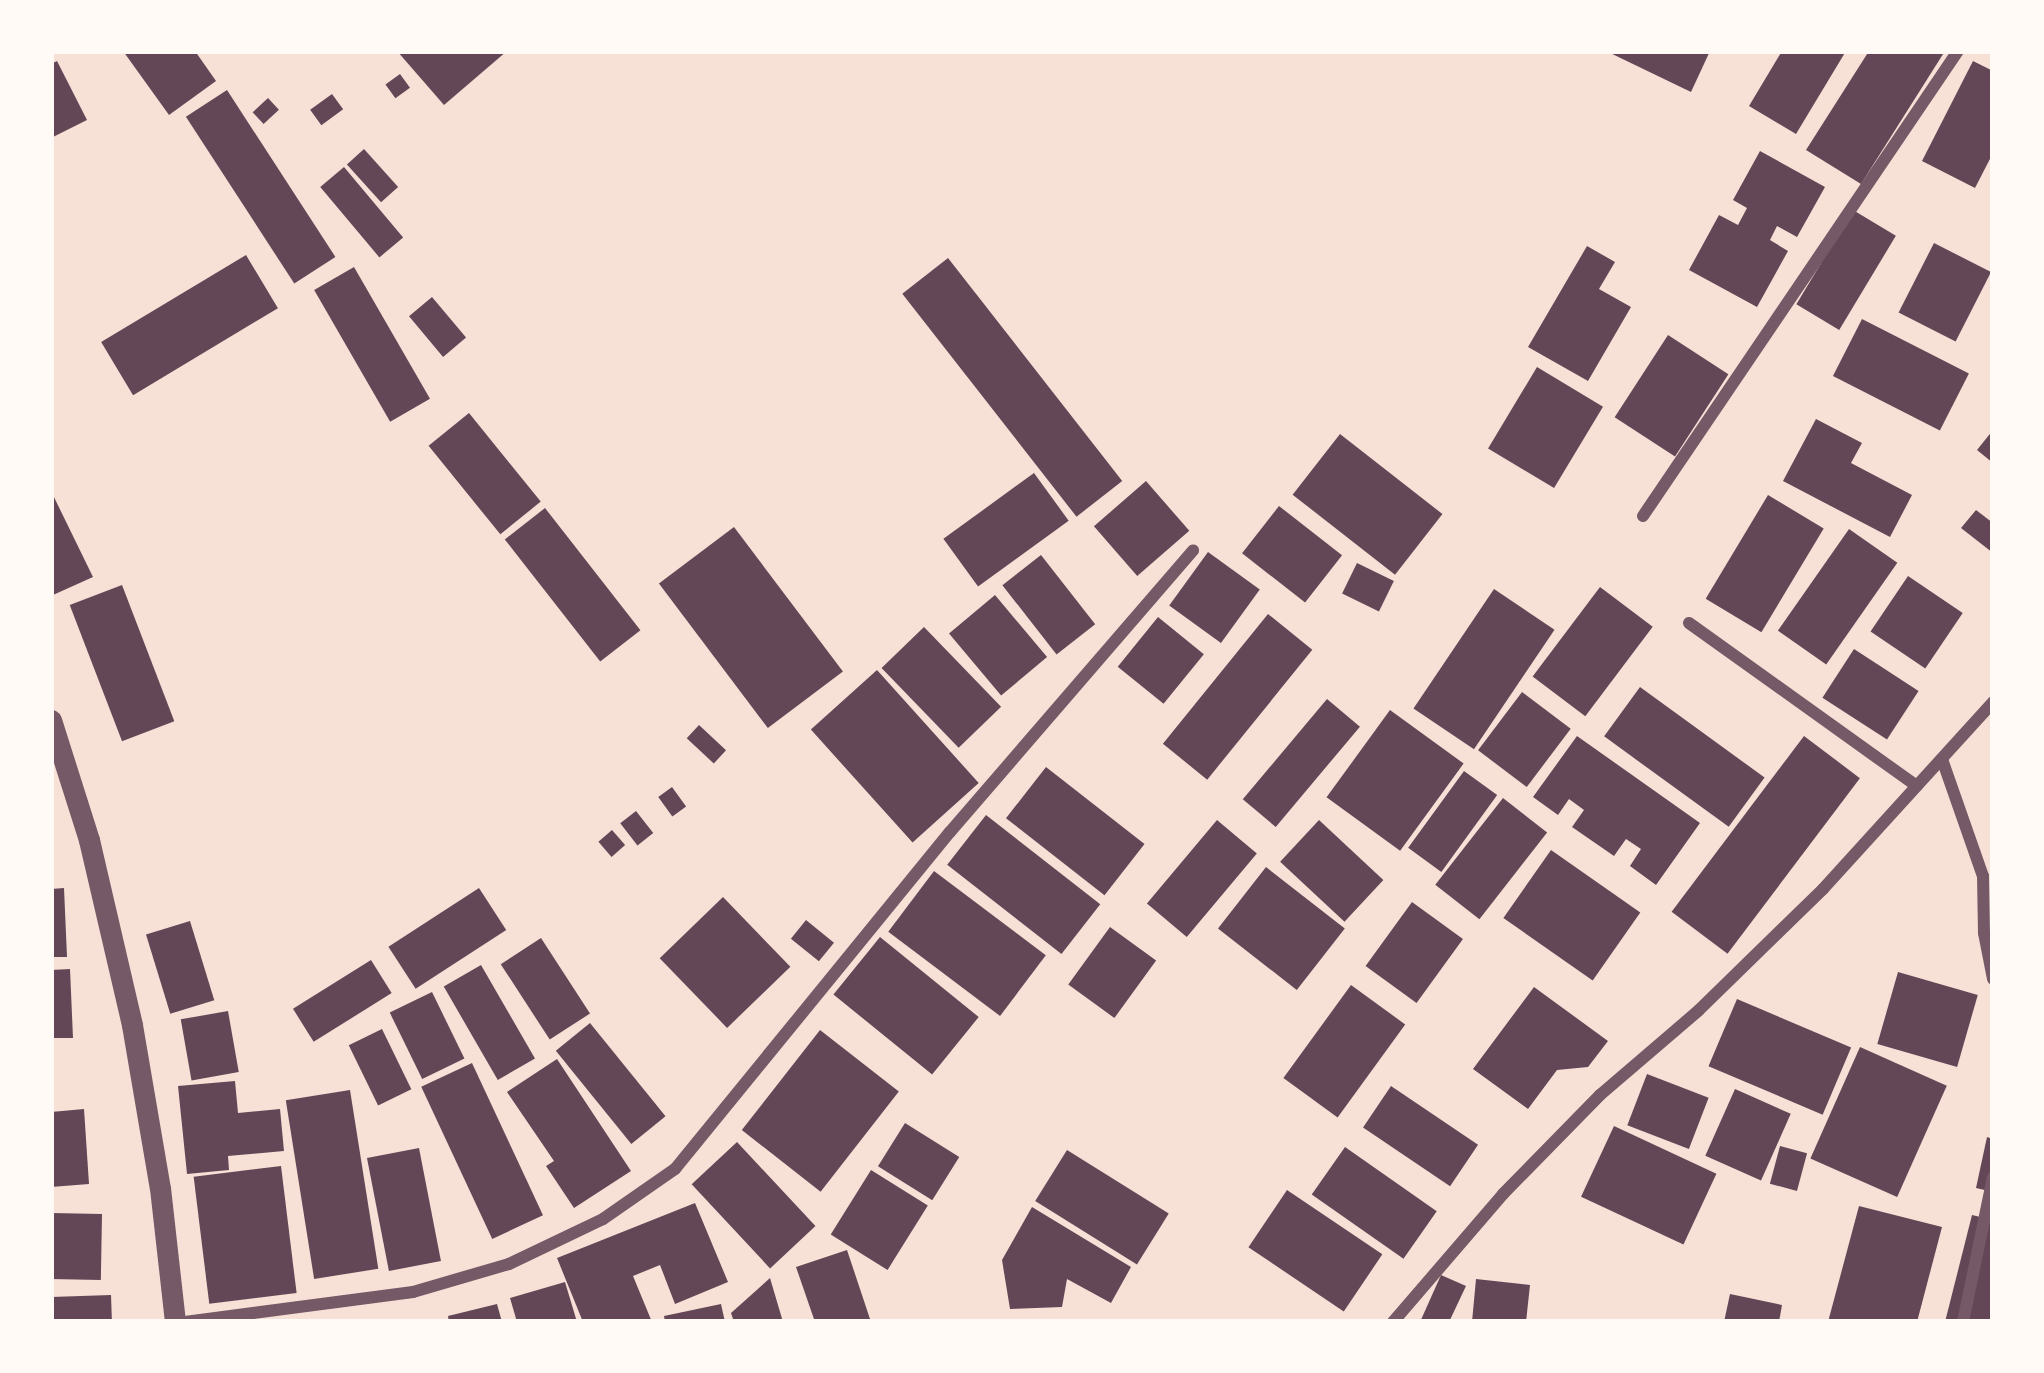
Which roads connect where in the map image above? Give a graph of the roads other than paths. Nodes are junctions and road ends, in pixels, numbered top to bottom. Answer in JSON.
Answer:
{"nodes":[{"id":1,"x":1958,"y":51,"type":"edge"},
{"id":2,"x":1643,"y":516,"type":"dead end"},
{"id":3,"x":1193,"y":550,"type":"dead end"},
{"id":4,"x":1689,"y":623,"type":"dead end"},
{"id":5,"x":1993,"y":702,"type":"edge"},
{"id":6,"x":51,"y":720,"type":"edge"},
{"id":7,"x":1943,"y":762,"type":"junction"},
{"id":8,"x":1917,"y":786,"type":"junction"},
{"id":9,"x":1993,"y":979,"type":"edge"},
{"id":10,"x":1993,"y":1177,"type":"edge"},
{"id":11,"x":175,"y":1322,"type":"edge"},
{"id":12,"x":185,"y":1322,"type":"edge"},
{"id":13,"x":1393,"y":1322,"type":"edge"},
{"id":14,"x":1963,"y":1322,"type":"edge"}],
"edges":[{"from":1,"to":2,"type":"street"},
{"from":3,"to":12,"type":"street"},
{"from":4,"to":8,"type":"street"},
{"from":5,"to":7,"type":"street"},
{"from":6,"to":11,"type":"street"},
{"from":7,"to":8,"type":"street"},
{"from":7,"to":9,"type":"street"},
{"from":8,"to":13,"type":"street"},
{"from":10,"to":14,"type":"street"}]}
